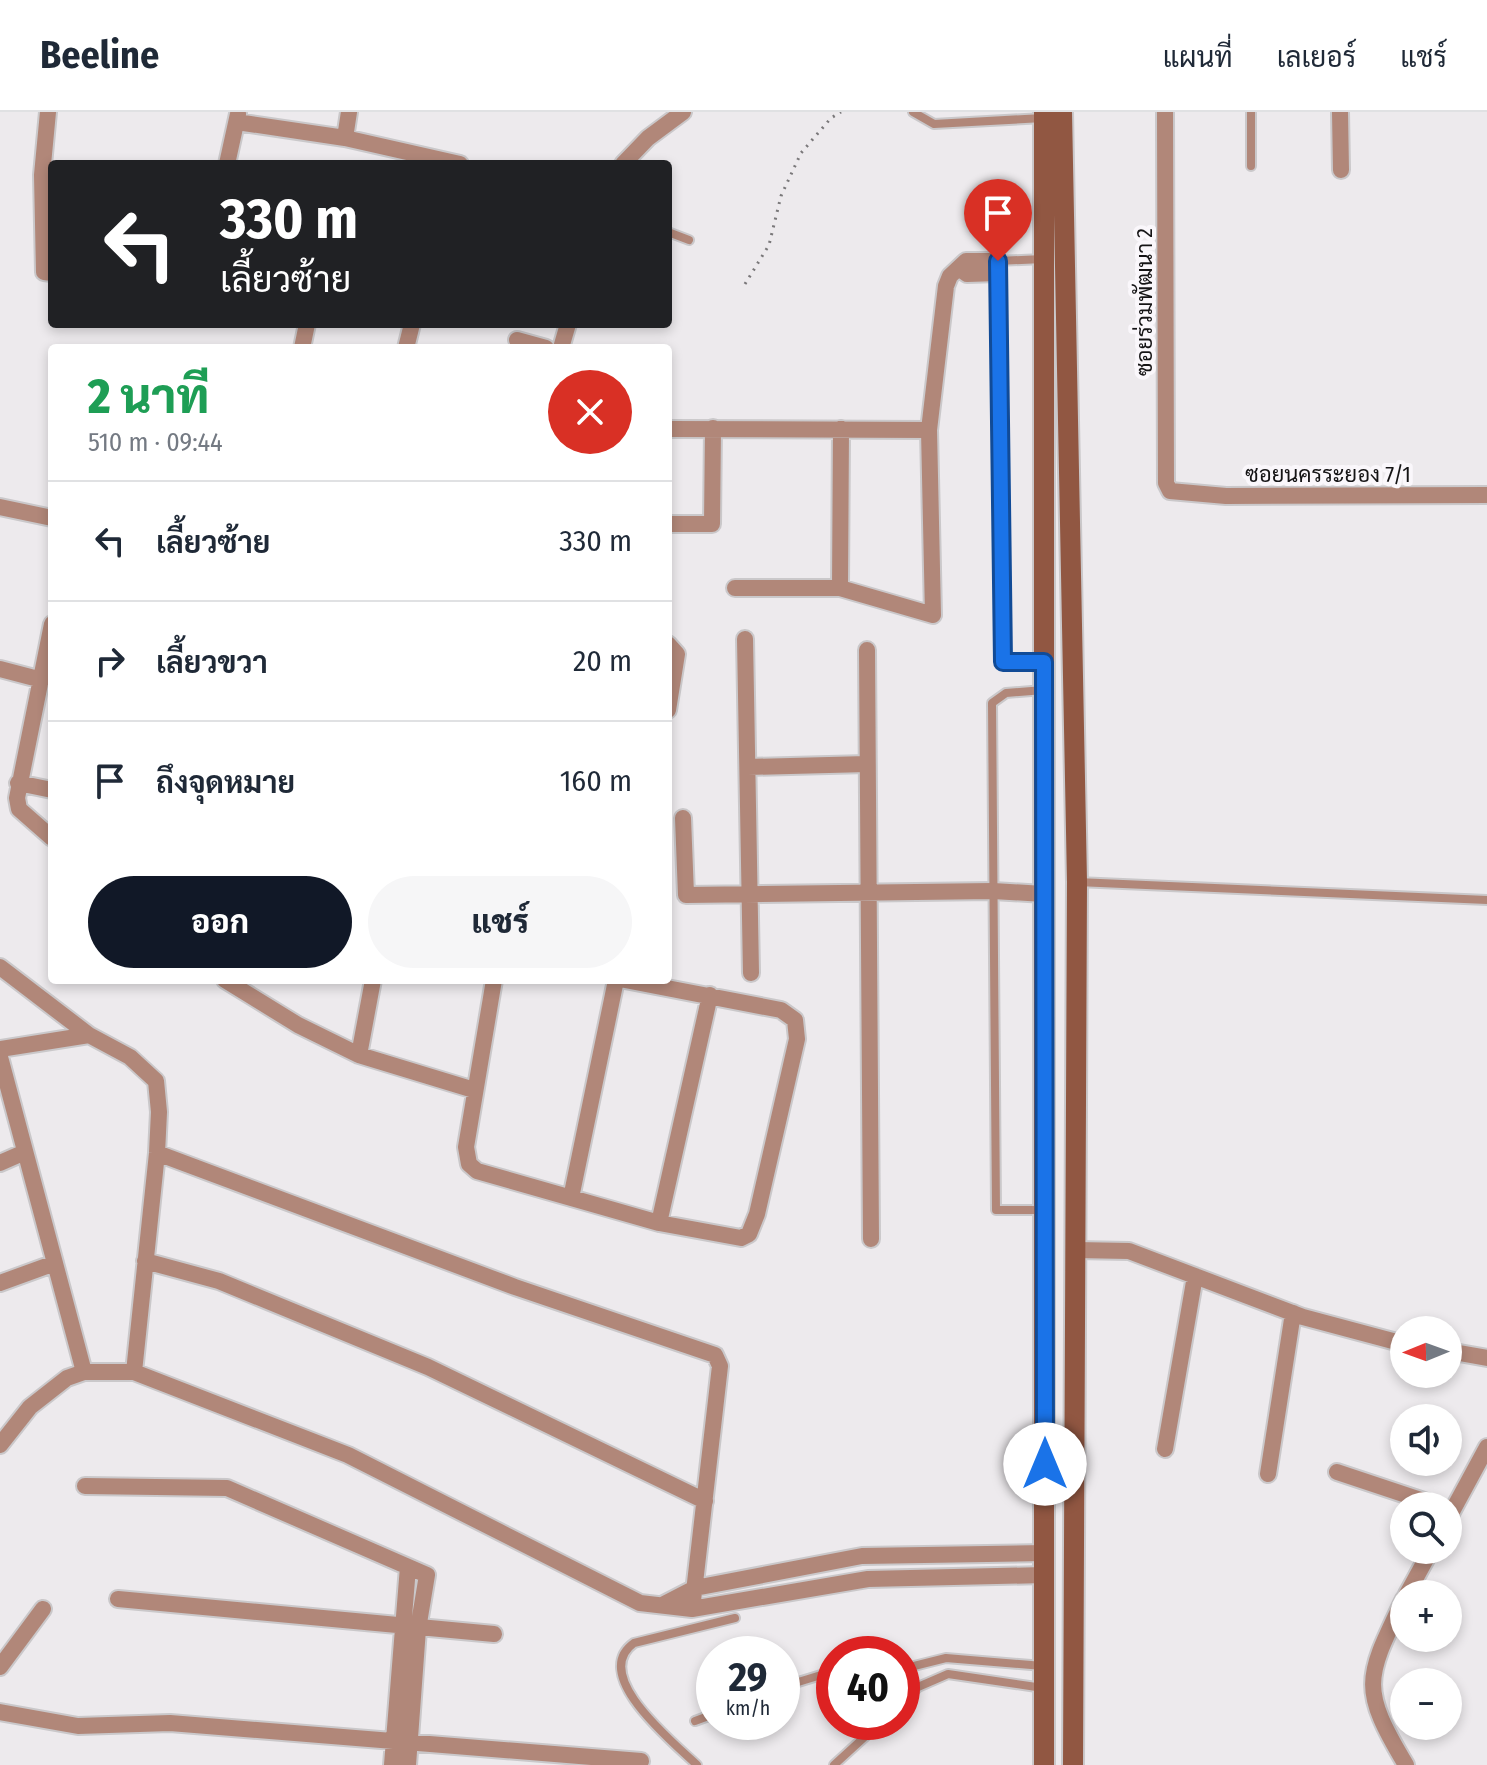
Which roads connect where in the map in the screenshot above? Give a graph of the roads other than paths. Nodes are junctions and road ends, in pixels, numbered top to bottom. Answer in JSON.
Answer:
{"nodes":[{"id":1,"x":48,"y":112,"type":"edge"},
{"id":2,"x":349,"y":112,"type":"edge"},
{"id":3,"x":683,"y":112,"type":"edge"},
{"id":4,"x":913,"y":112,"type":"edge"},
{"id":5,"x":1165,"y":112,"type":"edge"},
{"id":6,"x":1251,"y":112,"type":"edge"},
{"id":7,"x":1340,"y":112,"type":"edge"},
{"id":8,"x":1050,"y":114,"type":"edge"},
{"id":9,"x":237,"y":117,"type":"edge"},
{"id":10,"x":345,"y":138,"type":"junction"},
{"id":11,"x":228,"y":160,"type":"edge"},
{"id":12,"x":442,"y":160,"type":"edge"},
{"id":13,"x":627,"y":160,"type":"edge"},
{"id":14,"x":1251,"y":166,"type":"dead end"},
{"id":15,"x":1341,"y":170,"type":"dead end"},
{"id":16,"x":47,"y":175,"type":"edge"},
{"id":17,"x":672,"y":234,"type":"edge"},
{"id":18,"x":689,"y":240,"type":"dead end"},
{"id":19,"x":1045,"y":259,"type":"junction"},
{"id":20,"x":998,"y":267,"type":"junction"},
{"id":21,"x":48,"y":272,"type":"edge"},
{"id":22,"x":713,"y":428,"type":"junction"},
{"id":23,"x":672,"y":429,"type":"edge"},
{"id":24,"x":841,"y":429,"type":"junction"},
{"id":25,"x":929,"y":430,"type":"junction"},
{"id":26,"x":1170,"y":491,"type":"joint"},
{"id":27,"x":1487,"y":495,"type":"edge"},
{"id":28,"x":0,"y":507,"type":"edge"},
{"id":29,"x":48,"y":517,"type":"edge"},
{"id":30,"x":672,"y":524,"type":"edge"},
{"id":31,"x":735,"y":588,"type":"dead end"},
{"id":32,"x":840,"y":588,"type":"junction"},
{"id":33,"x":745,"y":639,"type":"dead end"},
{"id":34,"x":672,"y":646,"type":"edge"},
{"id":35,"x":867,"y":650,"type":"dead end"},
{"id":36,"x":1044,"y":662,"type":"junction"},
{"id":37,"x":0,"y":669,"type":"edge"},
{"id":38,"x":46,"y":674,"type":"edge"},
{"id":39,"x":672,"y":685,"type":"edge"},
{"id":40,"x":1045,"y":690,"type":"junction"},
{"id":41,"x":867,"y":764,"type":"junction"},
{"id":42,"x":748,"y":767,"type":"junction"},
{"id":43,"x":18,"y":783,"type":"junction"},
{"id":44,"x":48,"y":789,"type":"edge"},
{"id":45,"x":683,"y":818,"type":"dead end"},
{"id":46,"x":48,"y":834,"type":"edge"},
{"id":47,"x":1077,"y":882,"type":"junction"},
{"id":48,"x":993,"y":891,"type":"junction"},
{"id":49,"x":867,"y":892,"type":"junction"},
{"id":50,"x":1044,"y":894,"type":"junction"},
{"id":51,"x":751,"y":895,"type":"junction"},
{"id":52,"x":1487,"y":900,"type":"edge"},
{"id":53,"x":0,"y":967,"type":"edge"},
{"id":54,"x":751,"y":973,"type":"dead end"},
{"id":55,"x":231,"y":984,"type":"edge"},
{"id":56,"x":372,"y":984,"type":"edge"},
{"id":57,"x":493,"y":984,"type":"edge"},
{"id":58,"x":615,"y":984,"type":"edge"},
{"id":59,"x":648,"y":984,"type":"edge"},
{"id":60,"x":710,"y":995,"type":"junction"},
{"id":61,"x":89,"y":1035,"type":"junction"},
{"id":62,"x":0,"y":1049,"type":"edge"},
{"id":63,"x":359,"y":1055,"type":"junction"},
{"id":64,"x":0,"y":1057,"type":"edge"},
{"id":65,"x":1044,"y":1081,"type":"junction"},
{"id":66,"x":1077,"y":1081,"type":"junction"},
{"id":67,"x":474,"y":1090,"type":"junction"},
{"id":68,"x":25,"y":1152,"type":"junction"},
{"id":69,"x":157,"y":1153,"type":"junction"},
{"id":70,"x":0,"y":1163,"type":"edge"},
{"id":71,"x":571,"y":1198,"type":"junction"},
{"id":72,"x":1045,"y":1210,"type":"junction"},
{"id":73,"x":659,"y":1223,"type":"junction"},
{"id":74,"x":871,"y":1239,"type":"dead end"},
{"id":75,"x":1076,"y":1250,"type":"junction"},
{"id":76,"x":145,"y":1261,"type":"junction"},
{"id":77,"x":55,"y":1263,"type":"junction"},
{"id":78,"x":1195,"y":1276,"type":"junction"},
{"id":79,"x":0,"y":1283,"type":"edge"},
{"id":80,"x":1293,"y":1313,"type":"junction"},
{"id":81,"x":1390,"y":1340,"type":"edge"},
{"id":82,"x":1462,"y":1354,"type":"edge"},
{"id":83,"x":1487,"y":1358,"type":"edge"},
{"id":84,"x":84,"y":1372,"type":"junction"},
{"id":85,"x":134,"y":1372,"type":"junction"},
{"id":86,"x":0,"y":1445,"type":"edge"},
{"id":87,"x":1487,"y":1447,"type":"edge"},
{"id":88,"x":1165,"y":1449,"type":"dead end"},
{"id":89,"x":1337,"y":1472,"type":"dead end"},
{"id":90,"x":1268,"y":1474,"type":"dead end"},
{"id":91,"x":85,"y":1486,"type":"dead end"},
{"id":92,"x":1393,"y":1492,"type":"edge"},
{"id":93,"x":1459,"y":1492,"type":"edge"},
{"id":94,"x":705,"y":1501,"type":"junction"},
{"id":95,"x":1044,"y":1553,"type":"junction"},
{"id":96,"x":408,"y":1567,"type":"junction"},
{"id":97,"x":1044,"y":1575,"type":"junction"},
{"id":98,"x":695,"y":1588,"type":"junction"},
{"id":99,"x":118,"y":1599,"type":"dead end"},
{"id":100,"x":664,"y":1604,"type":"junction"},
{"id":101,"x":43,"y":1609,"type":"dead end"},
{"id":102,"x":692,"y":1609,"type":"junction"},
{"id":103,"x":735,"y":1618,"type":"dead end"},
{"id":104,"x":410,"y":1627,"type":"junction"},
{"id":105,"x":1390,"y":1628,"type":"edge"},
{"id":106,"x":494,"y":1634,"type":"dead end"},
{"id":107,"x":920,"y":1665,"type":"edge"},
{"id":108,"x":1044,"y":1666,"type":"junction"},
{"id":109,"x":0,"y":1667,"type":"edge"},
{"id":110,"x":920,"y":1686,"type":"edge"},
{"id":111,"x":1044,"y":1688,"type":"junction"},
{"id":112,"x":0,"y":1712,"type":"edge"},
{"id":113,"x":861,"y":1740,"type":"edge"},
{"id":114,"x":402,"y":1742,"type":"junction"},
{"id":115,"x":641,"y":1761,"type":"dead end"},
{"id":116,"x":392,"y":1765,"type":"edge"},
{"id":117,"x":408,"y":1765,"type":"edge"},
{"id":118,"x":697,"y":1765,"type":"edge"},
{"id":119,"x":834,"y":1765,"type":"edge"},
{"id":120,"x":1044,"y":1765,"type":"edge"},
{"id":121,"x":1073,"y":1765,"type":"edge"},
{"id":122,"x":1406,"y":1765,"type":"edge"}],
"edges":[{"from":1,"to":16,"type":"street"},
{"from":2,"to":10,"type":"street"},
{"from":3,"to":13,"type":"street"},
{"from":4,"to":8,"type":"lane"},
{"from":5,"to":26,"type":"street","name":"ซอยร่วมพัฒนา 2"},
{"from":6,"to":14,"type":"lane"},
{"from":7,"to":15,"type":"street"},
{"from":8,"to":19,"type":"street"},
{"from":8,"to":47,"type":"street"},
{"from":9,"to":10,"type":"street"},
{"from":9,"to":11,"type":"street"},
{"from":10,"to":12,"type":"street"},
{"from":16,"to":21,"type":"street"},
{"from":17,"to":18,"type":"lane"},
{"from":19,"to":20,"type":"lane"},
{"from":19,"to":36,"type":"street"},
{"from":20,"to":25,"type":"street"},
{"from":20,"to":36,"type":"lane"},
{"from":22,"to":23,"type":"street"},
{"from":22,"to":24,"type":"street"},
{"from":22,"to":30,"type":"street"},
{"from":24,"to":25,"type":"street"},
{"from":24,"to":32,"type":"street"},
{"from":25,"to":32,"type":"street"},
{"from":26,"to":27,"type":"street","name":"ซอยนครระยอง 7/1"},
{"from":28,"to":29,"type":"street"},
{"from":31,"to":32,"type":"street"},
{"from":33,"to":42,"type":"street"},
{"from":34,"to":39,"type":"street"},
{"from":35,"to":41,"type":"street"},
{"from":36,"to":40,"type":"street"},
{"from":37,"to":38,"type":"street"},
{"from":38,"to":43,"type":"street"},
{"from":40,"to":48,"type":"lane"},
{"from":40,"to":50,"type":"street"},
{"from":41,"to":42,"type":"street"},
{"from":41,"to":49,"type":"street"},
{"from":42,"to":51,"type":"street"},
{"from":43,"to":44,"type":"street"},
{"from":43,"to":46,"type":"street"},
{"from":45,"to":51,"type":"street"},
{"from":47,"to":52,"type":"lane"},
{"from":47,"to":66,"type":"street"},
{"from":48,"to":49,"type":"street"},
{"from":48,"to":50,"type":"street"},
{"from":48,"to":72,"type":"lane"},
{"from":49,"to":51,"type":"street"},
{"from":49,"to":74,"type":"street"},
{"from":50,"to":65,"type":"street"},
{"from":51,"to":54,"type":"street"},
{"from":53,"to":61,"type":"street"},
{"from":55,"to":63,"type":"street"},
{"from":56,"to":63,"type":"street"},
{"from":57,"to":67,"type":"street"},
{"from":58,"to":71,"type":"street"},
{"from":59,"to":60,"type":"street"},
{"from":60,"to":73,"type":"street"},
{"from":60,"to":73,"type":"street"},
{"from":61,"to":62,"type":"street"},
{"from":61,"to":69,"type":"street"},
{"from":63,"to":67,"type":"street"},
{"from":64,"to":68,"type":"street"},
{"from":65,"to":66,"type":"street"},
{"from":65,"to":72,"type":"street"},
{"from":66,"to":75,"type":"street"},
{"from":67,"to":71,"type":"street"},
{"from":68,"to":70,"type":"street"},
{"from":68,"to":77,"type":"street"},
{"from":69,"to":76,"type":"street"},
{"from":69,"to":94,"type":"street"},
{"from":71,"to":73,"type":"street"},
{"from":72,"to":95,"type":"street"},
{"from":75,"to":78,"type":"street"},
{"from":75,"to":121,"type":"street"},
{"from":76,"to":85,"type":"street"},
{"from":76,"to":94,"type":"street"},
{"from":77,"to":79,"type":"street"},
{"from":77,"to":84,"type":"street"},
{"from":78,"to":80,"type":"street"},
{"from":78,"to":88,"type":"street"},
{"from":80,"to":81,"type":"street"},
{"from":80,"to":90,"type":"street"},
{"from":82,"to":83,"type":"street"},
{"from":84,"to":85,"type":"street"},
{"from":84,"to":86,"type":"street"},
{"from":85,"to":100,"type":"street"},
{"from":87,"to":93,"type":"street"},
{"from":89,"to":92,"type":"street"},
{"from":91,"to":96,"type":"street"},
{"from":94,"to":98,"type":"street"},
{"from":95,"to":97,"type":"street"},
{"from":95,"to":98,"type":"street"},
{"from":96,"to":104,"type":"street"},
{"from":96,"to":104,"type":"street"},
{"from":97,"to":102,"type":"street"},
{"from":97,"to":108,"type":"street"},
{"from":98,"to":100,"type":"street"},
{"from":98,"to":102,"type":"street"},
{"from":99,"to":104,"type":"street"},
{"from":100,"to":102,"type":"street"},
{"from":101,"to":109,"type":"street"},
{"from":103,"to":118,"type":"lane"},
{"from":104,"to":106,"type":"street"},
{"from":104,"to":114,"type":"street"},
{"from":105,"to":122,"type":"street"},
{"from":107,"to":108,"type":"lane"},
{"from":108,"to":111,"type":"street"},
{"from":110,"to":111,"type":"lane"},
{"from":111,"to":120,"type":"street"},
{"from":112,"to":114,"type":"street"},
{"from":113,"to":119,"type":"lane"},
{"from":114,"to":115,"type":"street"},
{"from":114,"to":116,"type":"street"},
{"from":114,"to":117,"type":"street"}]}
